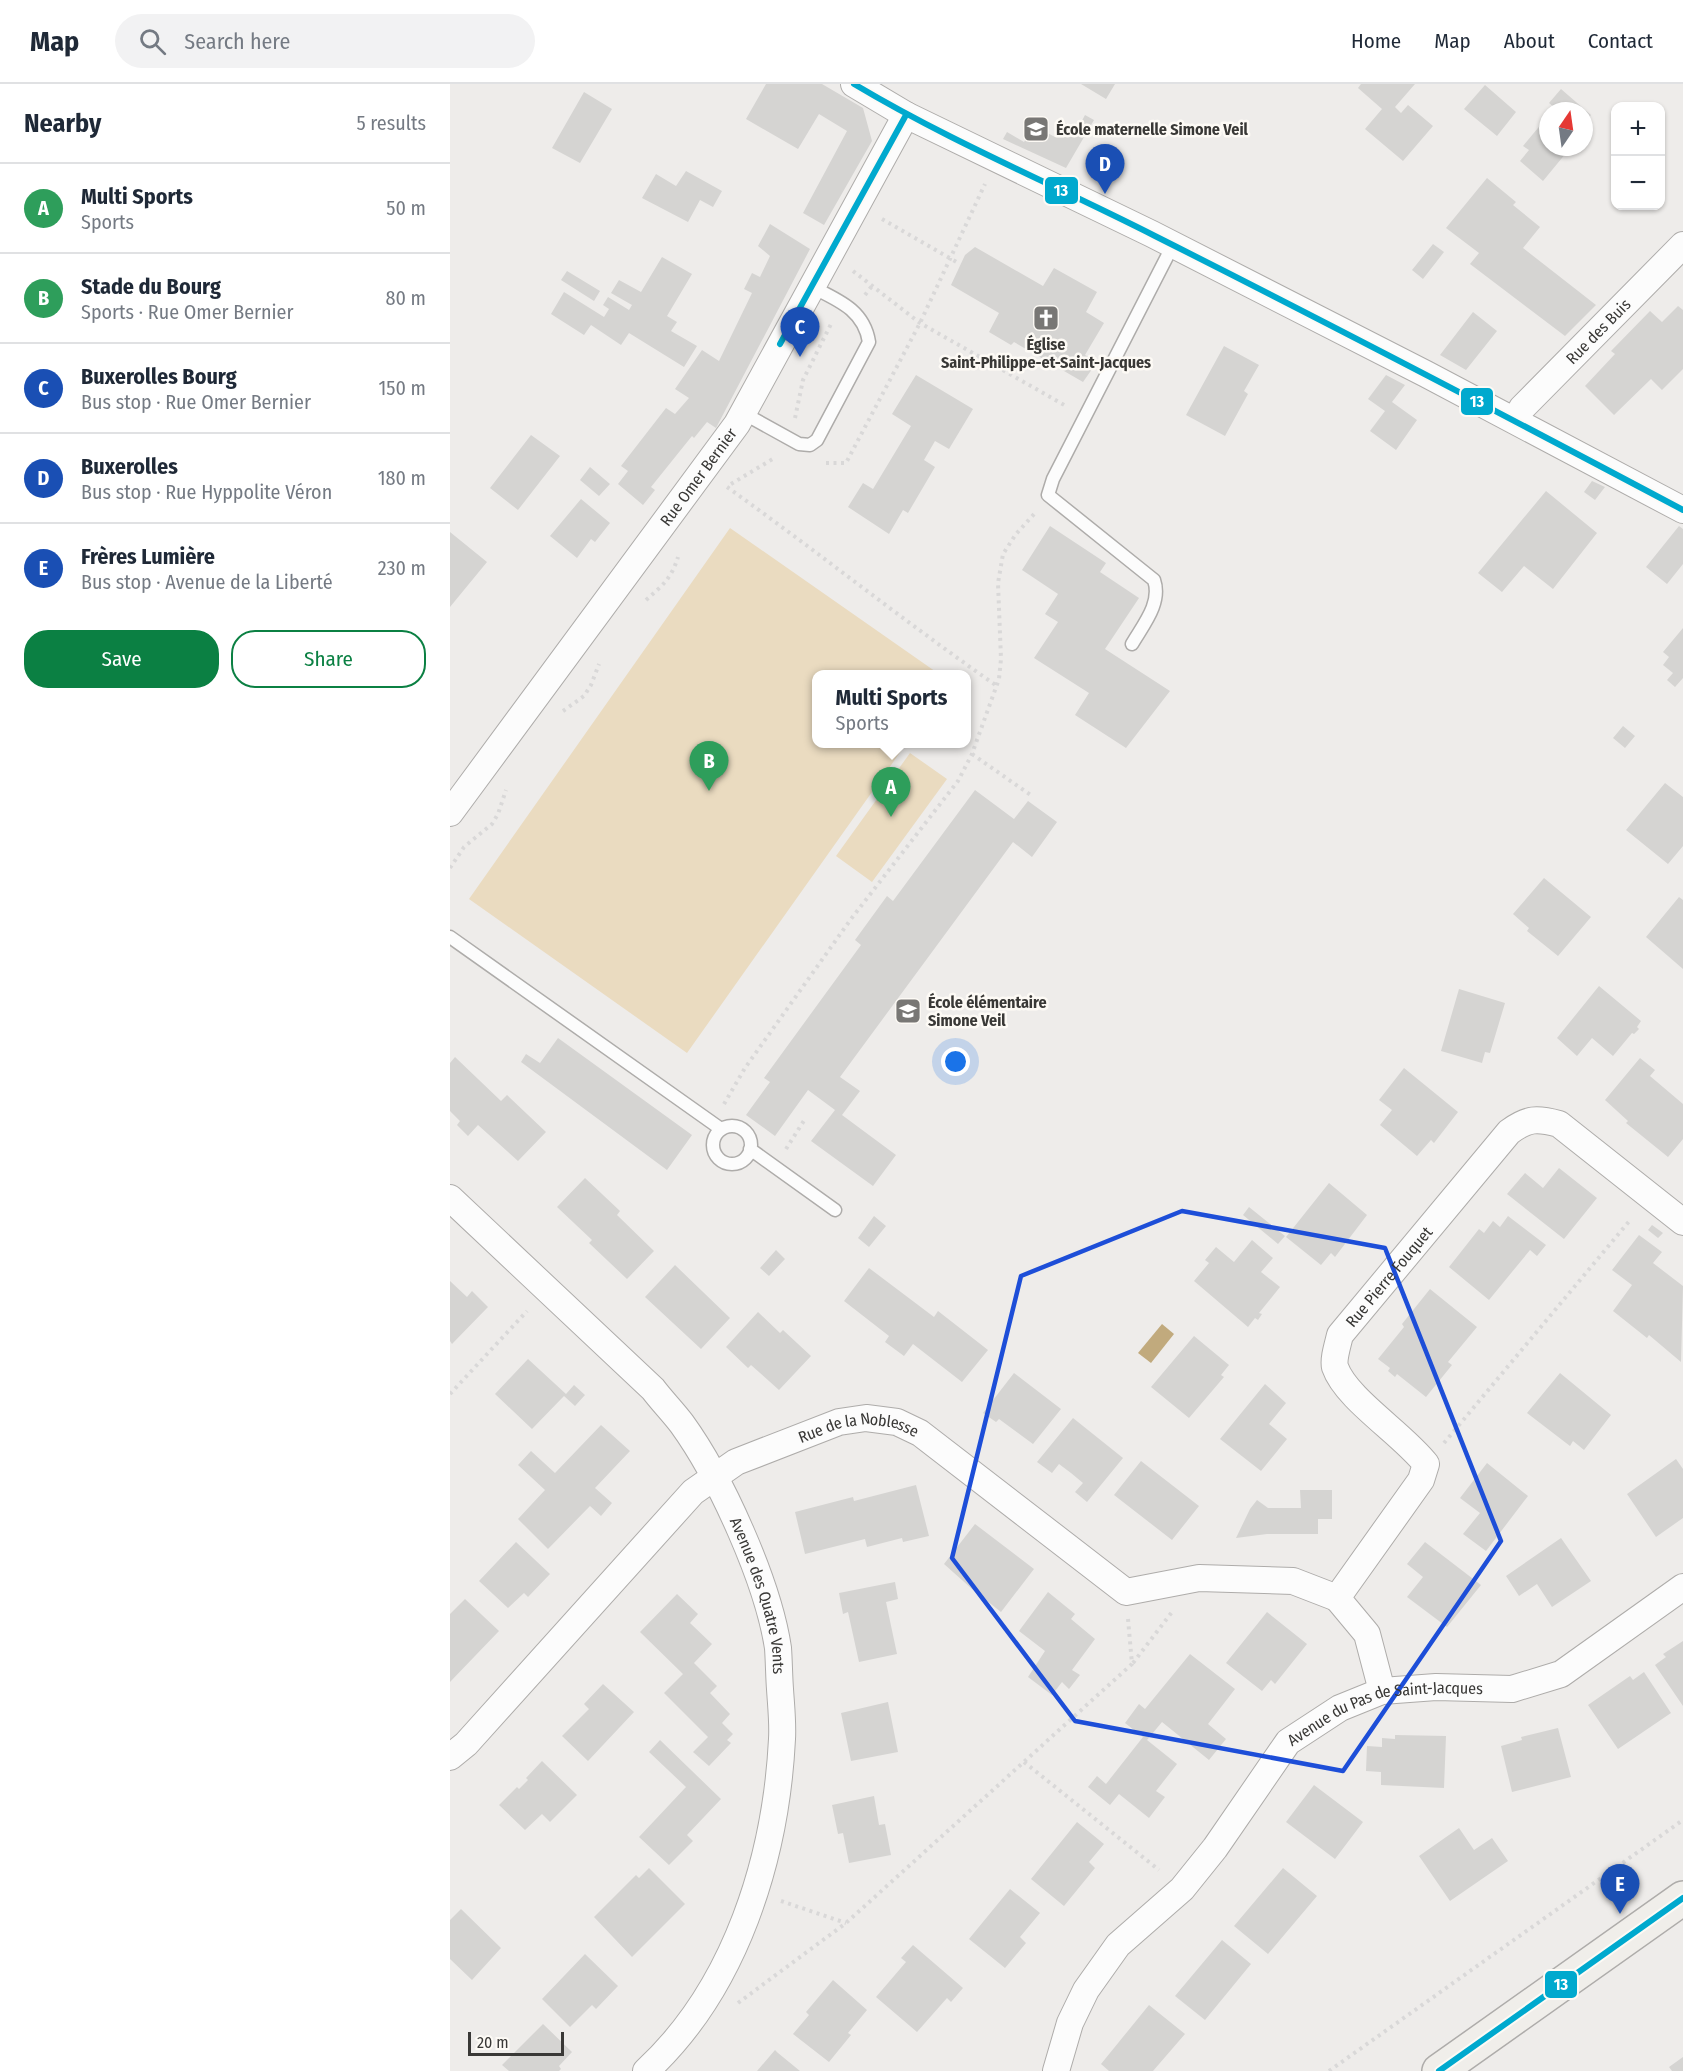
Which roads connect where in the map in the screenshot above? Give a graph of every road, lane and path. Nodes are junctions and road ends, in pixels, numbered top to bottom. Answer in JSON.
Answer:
{"nodes":[{"id":1,"x":854,"y":84,"type":"edge"},
{"id":2,"x":906,"y":115,"type":"junction"},
{"id":3,"x":996,"y":159,"type":"junction"},
{"id":4,"x":858,"y":205,"type":"junction"},
{"id":5,"x":1162,"y":240,"type":"junction"},
{"id":6,"x":1683,"y":245,"type":"edge"},
{"id":7,"x":831,"y":253,"type":"junction"},
{"id":8,"x":950,"y":259,"type":"junction"},
{"id":9,"x":960,"y":264,"type":"dead end"},
{"id":10,"x":812,"y":286,"type":"junction"},
{"id":11,"x":872,"y":286,"type":"junction"},
{"id":12,"x":850,"y":306,"type":"junction"},
{"id":13,"x":920,"y":323,"type":"junction"},
{"id":14,"x":743,"y":413,"type":"junction"},
{"id":15,"x":1085,"y":417,"type":"junction"},
{"id":16,"x":1515,"y":420,"type":"junction"},
{"id":17,"x":787,"y":437,"type":"junction"},
{"id":18,"x":816,"y":462,"type":"dead end"},
{"id":19,"x":727,"y":486,"type":"junction"},
{"id":20,"x":1048,"y":495,"type":"junction"},
{"id":21,"x":720,"y":496,"type":"dead end"},
{"id":22,"x":1683,"y":510,"type":"edge"},
{"id":23,"x":679,"y":554,"type":"dead end"},
{"id":24,"x":641,"y":604,"type":"dead end"},
{"id":25,"x":1132,"y":644,"type":"dead end"},
{"id":26,"x":603,"y":657,"type":"dead end"},
{"id":27,"x":997,"y":686,"type":"junction"},
{"id":28,"x":561,"y":712,"type":"dead end"},
{"id":29,"x":972,"y":754,"type":"junction"},
{"id":30,"x":511,"y":783,"type":"dead end"},
{"id":31,"x":1032,"y":796,"type":"dead end"},
{"id":32,"x":450,"y":813,"type":"edge"},
{"id":33,"x":450,"y":868,"type":"edge"},
{"id":34,"x":450,"y":937,"type":"edge"},
{"id":35,"x":806,"y":1119,"type":"dead end"},
{"id":36,"x":716,"y":1125,"type":"junction"},
{"id":37,"x":750,"y":1149,"type":"junction"},
{"id":38,"x":775,"y":1167,"type":"junction"},
{"id":39,"x":1651,"y":1195,"type":"junction"},
{"id":40,"x":450,"y":1198,"type":"edge"},
{"id":41,"x":835,"y":1210,"type":"dead end"},
{"id":42,"x":1683,"y":1222,"type":"edge"},
{"id":43,"x":547,"y":1290,"type":"junction"},
{"id":44,"x":450,"y":1394,"type":"edge"},
{"id":45,"x":1426,"y":1464,"type":"junction"},
{"id":46,"x":714,"y":1476,"type":"junction"},
{"id":47,"x":1199,"y":1578,"type":"junction"},
{"id":48,"x":1683,"y":1587,"type":"edge"},
{"id":49,"x":1126,"y":1592,"type":"junction"},
{"id":50,"x":1337,"y":1599,"type":"junction"},
{"id":51,"x":1132,"y":1664,"type":"junction"},
{"id":52,"x":1382,"y":1690,"type":"junction"},
{"id":53,"x":450,"y":1758,"type":"edge"},
{"id":54,"x":1024,"y":1762,"type":"junction"},
{"id":55,"x":1683,"y":1820,"type":"edge"},
{"id":56,"x":1182,"y":1889,"type":"junction"},
{"id":57,"x":754,"y":1892,"type":"junction"},
{"id":58,"x":1683,"y":1898,"type":"edge"},
{"id":59,"x":846,"y":1923,"type":"junction"},
{"id":60,"x":731,"y":2007,"type":"dead end"},
{"id":61,"x":646,"y":2071,"type":"edge"},
{"id":62,"x":1056,"y":2071,"type":"edge"},
{"id":63,"x":1329,"y":2071,"type":"edge"},
{"id":64,"x":1438,"y":2071,"type":"edge"}],
"edges":[{"from":1,"to":2,"type":"street"},
{"from":2,"to":3,"type":"street"},
{"from":2,"to":4,"type":"street","name":"Rue Omer Bernier"},
{"from":3,"to":5,"type":"street"},
{"from":3,"to":8,"type":"path"},
{"from":4,"to":7,"type":"street","name":"Rue Omer Bernier"},
{"from":4,"to":8,"type":"path"},
{"from":5,"to":15,"type":"lane"},
{"from":5,"to":16,"type":"street"},
{"from":6,"to":16,"type":"street","name":"Rue des Buis"},
{"from":7,"to":10,"type":"street","name":"Rue Omer Bernier"},
{"from":7,"to":11,"type":"path"},
{"from":8,"to":9,"type":"path"},
{"from":8,"to":13,"type":"path"},
{"from":10,"to":12,"type":"lane"},
{"from":10,"to":14,"type":"street","name":"Rue Omer Bernier"},
{"from":11,"to":12,"type":"path"},
{"from":11,"to":13,"type":"path"},
{"from":12,"to":17,"type":"path"},
{"from":12,"to":17,"type":"lane"},
{"from":13,"to":15,"type":"path"},
{"from":13,"to":18,"type":"path"},
{"from":14,"to":17,"type":"lane"},
{"from":14,"to":32,"type":"street","name":"Rue Omer Bernier"},
{"from":15,"to":20,"type":"lane"},
{"from":16,"to":22,"type":"street"},
{"from":17,"to":19,"type":"path"},
{"from":19,"to":21,"type":"path"},
{"from":19,"to":27,"type":"path"},
{"from":20,"to":25,"type":"lane"},
{"from":20,"to":27,"type":"path"},
{"from":23,"to":24,"type":"path"},
{"from":26,"to":28,"type":"path"},
{"from":27,"to":29,"type":"path"},
{"from":29,"to":31,"type":"path"},
{"from":29,"to":36,"type":"path"},
{"from":30,"to":33,"type":"path"},
{"from":34,"to":36,"type":"lane"},
{"from":35,"to":38,"type":"path"},
{"from":36,"to":37,"type":"lane"},
{"from":36,"to":37,"type":"lane"},
{"from":37,"to":38,"type":"lane"},
{"from":38,"to":41,"type":"lane"},
{"from":39,"to":42,"type":"street","name":"Rue Pierre Fouquet"},
{"from":39,"to":45,"type":"path"},
{"from":39,"to":45,"type":"street","name":"Rue Pierre Fouquet"},
{"from":40,"to":43,"type":"street","name":"Avenue des Quatre Vents"},
{"from":43,"to":44,"type":"path"},
{"from":43,"to":46,"type":"street","name":"Avenue des Quatre Vents"},
{"from":45,"to":50,"type":"street"},
{"from":46,"to":49,"type":"street","name":"Rue de la Noblesse"},
{"from":46,"to":53,"type":"street","name":"Rue de la Noblesse"},
{"from":46,"to":57,"type":"street","name":"Avenue des Quatre Vents"},
{"from":47,"to":49,"type":"street"},
{"from":47,"to":50,"type":"street"},
{"from":47,"to":51,"type":"path"},
{"from":48,"to":52,"type":"street","name":"Avenue du Pas de Saint-Jacques"},
{"from":49,"to":51,"type":"path"},
{"from":50,"to":52,"type":"street"},
{"from":51,"to":54,"type":"path"},
{"from":52,"to":56,"type":"street","name":"Avenue du Pas de Saint-Jacques"},
{"from":54,"to":56,"type":"path"},
{"from":54,"to":59,"type":"path"},
{"from":55,"to":63,"type":"path"},
{"from":56,"to":62,"type":"street","name":"Avenue du Pas de Saint-Jacques"},
{"from":57,"to":59,"type":"path"},
{"from":57,"to":61,"type":"street","name":"Avenue des Quatre Vents"},
{"from":58,"to":64,"type":"street"},
{"from":59,"to":60,"type":"path"}]}
